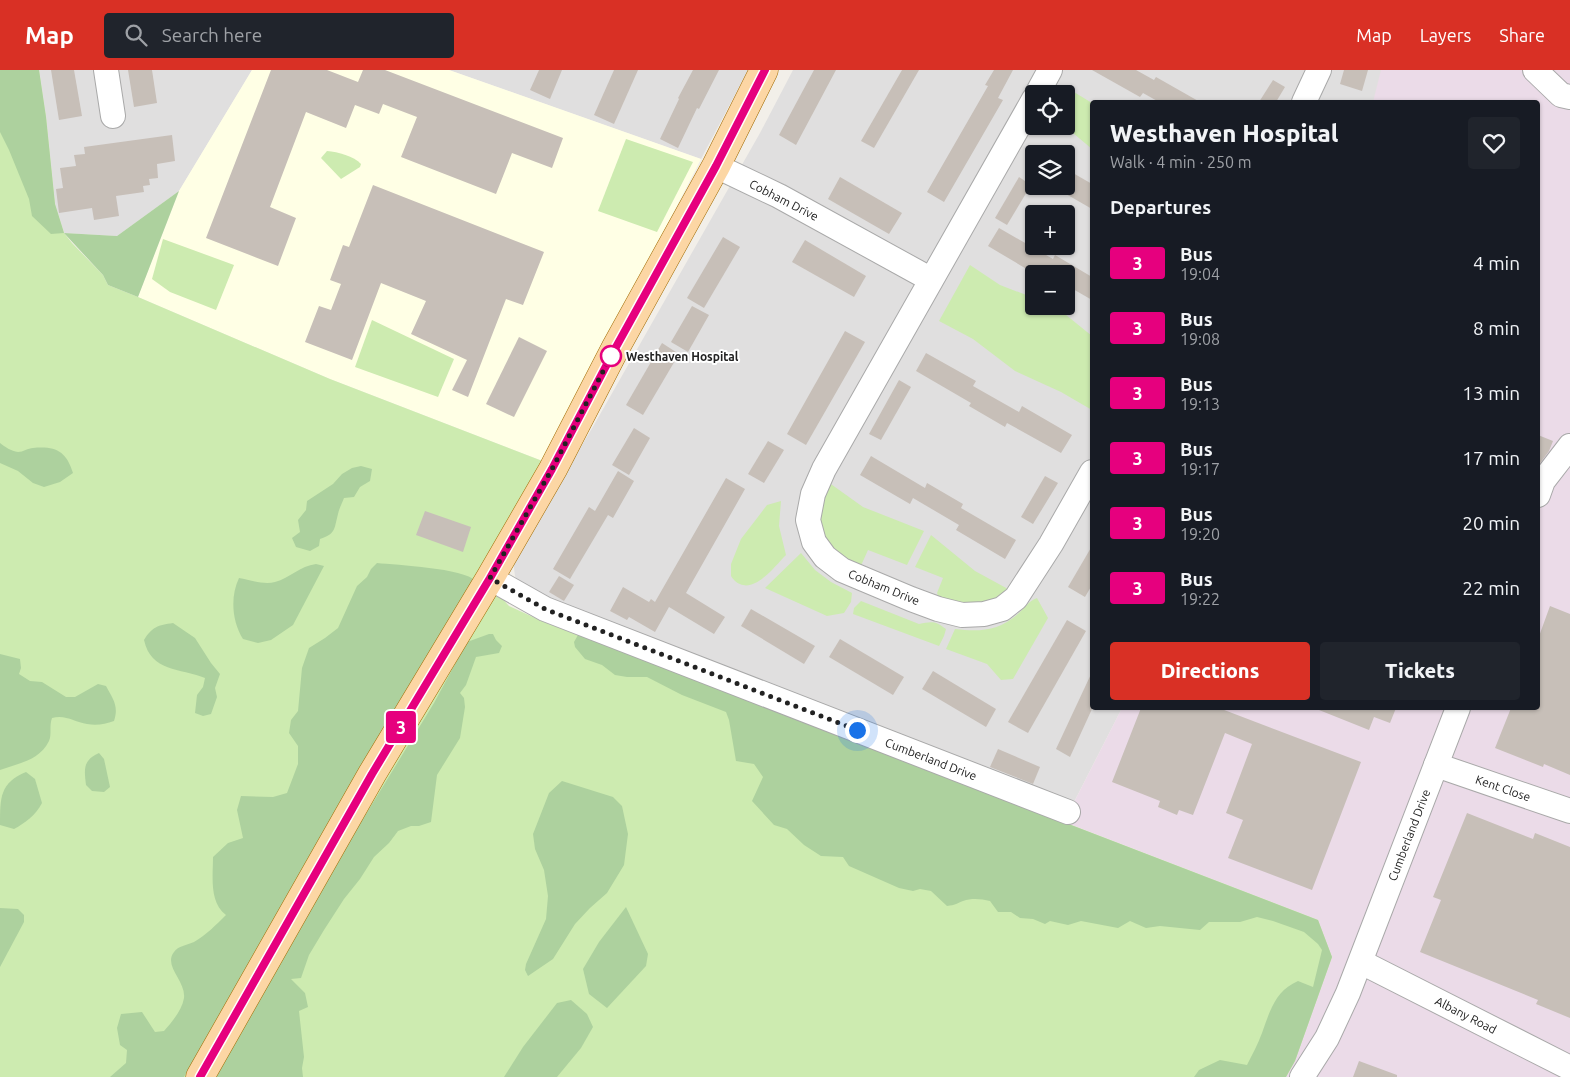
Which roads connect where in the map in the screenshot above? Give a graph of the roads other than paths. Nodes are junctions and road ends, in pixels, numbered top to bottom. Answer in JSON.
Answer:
{"nodes":[{"id":1,"x":106,"y":70,"type":"edge"},
{"id":2,"x":764,"y":70,"type":"edge"},
{"id":3,"x":1050,"y":70,"type":"edge"},
{"id":4,"x":1319,"y":70,"type":"edge"},
{"id":5,"x":1535,"y":70,"type":"edge"},
{"id":6,"x":1042,"y":85,"type":"edge"},
{"id":7,"x":1570,"y":97,"type":"edge"},
{"id":8,"x":1305,"y":100,"type":"edge"},
{"id":9,"x":1025,"y":115,"type":"edge"},
{"id":10,"x":113,"y":116,"type":"dead end"},
{"id":11,"x":716,"y":166,"type":"junction"},
{"id":12,"x":930,"y":279,"type":"junction"},
{"id":13,"x":1570,"y":446,"type":"edge"},
{"id":14,"x":1090,"y":476,"type":"edge"},
{"id":15,"x":1540,"y":489,"type":"edge"},
{"id":16,"x":490,"y":578,"type":"junction"},
{"id":17,"x":1457,"y":710,"type":"edge"},
{"id":18,"x":1436,"y":765,"type":"junction"},
{"id":19,"x":1570,"y":811,"type":"edge"},
{"id":20,"x":1068,"y":812,"type":"dead end"},
{"id":21,"x":1361,"y":962,"type":"junction"},
{"id":22,"x":1570,"y":1068,"type":"edge"},
{"id":23,"x":200,"y":1077,"type":"edge"},
{"id":24,"x":1302,"y":1077,"type":"edge"}],
"edges":[{"from":1,"to":10,"type":"street"},
{"from":2,"to":11,"type":"main road"},
{"from":3,"to":6,"type":"street"},
{"from":4,"to":8,"type":"street"},
{"from":5,"to":7,"type":"street"},
{"from":9,"to":12,"type":"street","name":"Cobham Drive"},
{"from":11,"to":12,"type":"street","name":"Cobham Drive"},
{"from":11,"to":16,"type":"main road"},
{"from":12,"to":14,"type":"street","name":"Cobham Drive"},
{"from":13,"to":15,"type":"street"},
{"from":16,"to":20,"type":"street","name":"Cumberland Drive"},
{"from":16,"to":23,"type":"main road"},
{"from":17,"to":18,"type":"street","name":"Cumberland Drive"},
{"from":18,"to":19,"type":"street","name":"Kent Close"},
{"from":18,"to":21,"type":"street","name":"Cumberland Drive"},
{"from":21,"to":22,"type":"street","name":"Albany Road"},
{"from":21,"to":24,"type":"street","name":"Cumberland Drive"}]}
